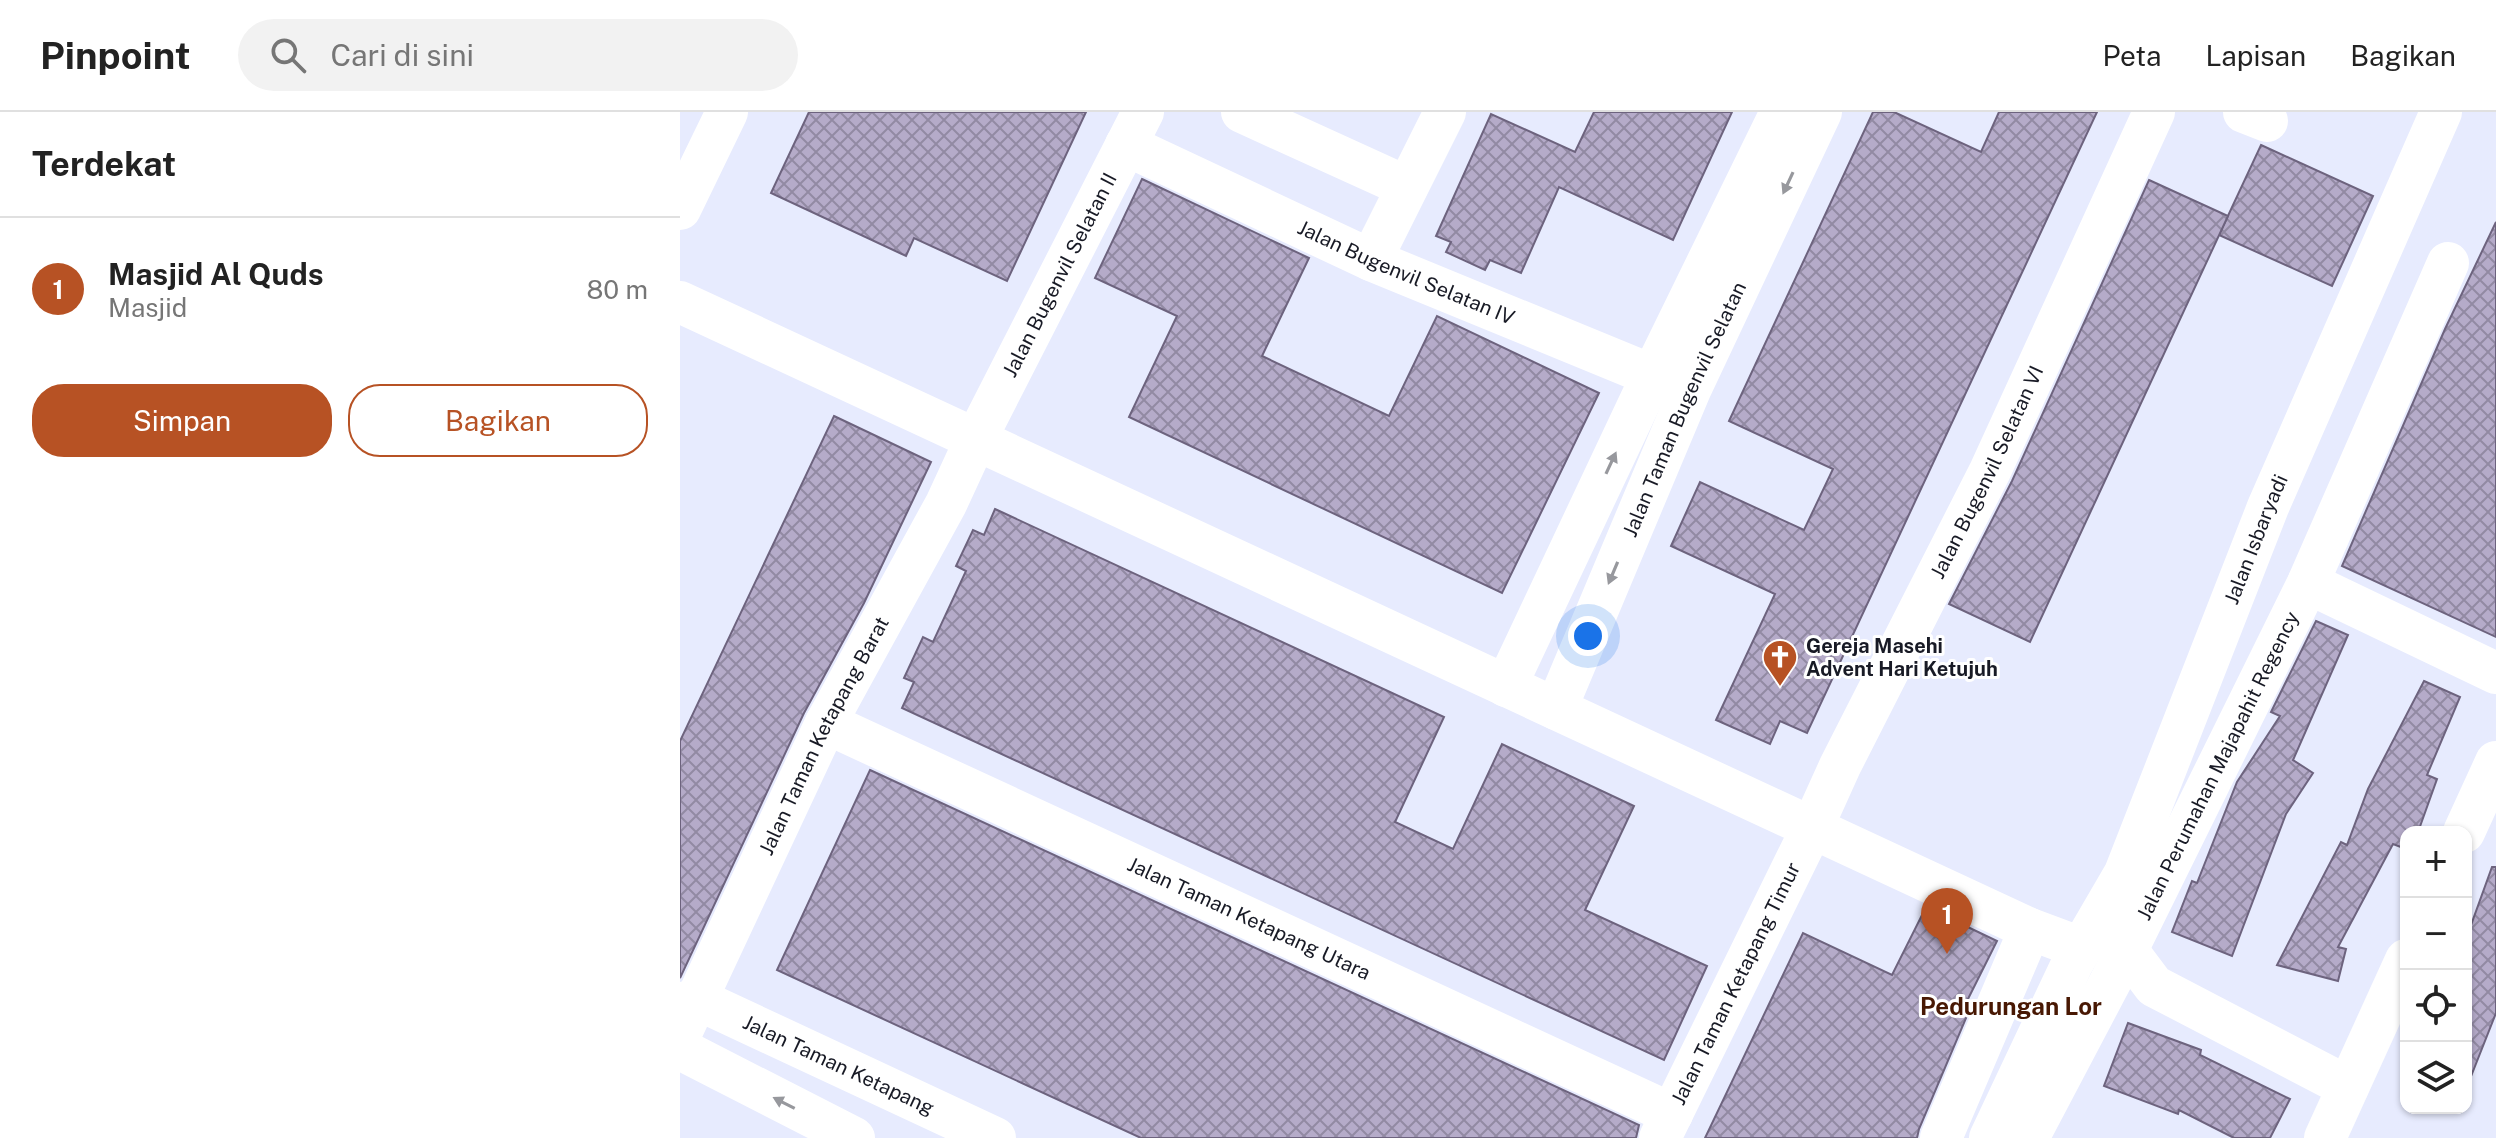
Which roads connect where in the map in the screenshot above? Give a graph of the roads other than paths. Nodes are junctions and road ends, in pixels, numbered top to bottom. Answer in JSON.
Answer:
{"nodes":[{"id":1,"x":1242,"y":112,"type":"edge"},
{"id":2,"x":1445,"y":112,"type":"edge"},
{"id":3,"x":1781,"y":112,"type":"edge"},
{"id":4,"x":1821,"y":112,"type":"edge"},
{"id":5,"x":2154,"y":112,"type":"edge"},
{"id":6,"x":2441,"y":112,"type":"edge"},
{"id":7,"x":1134,"y":128,"type":"edge"},
{"id":8,"x":706,"y":132,"type":"edge"},
{"id":9,"x":1407,"y":187,"type":"junction"},
{"id":10,"x":680,"y":209,"type":"edge"},
{"id":11,"x":1371,"y":260,"type":"junction"},
{"id":12,"x":2448,"y":263,"type":"dead end"},
{"id":13,"x":680,"y":302,"type":"edge"},
{"id":14,"x":1671,"y":383,"type":"junction"},
{"id":15,"x":976,"y":439,"type":"junction"},
{"id":16,"x":2308,"y":583,"type":"junction"},
{"id":17,"x":2496,"y":673,"type":"edge"},
{"id":18,"x":1506,"y":686,"type":"junction"},
{"id":19,"x":1556,"y":709,"type":"junction"},
{"id":20,"x":826,"y":723,"type":"junction"},
{"id":21,"x":2496,"y":762,"type":"edge"},
{"id":22,"x":2467,"y":826,"type":"edge"},
{"id":23,"x":1812,"y":828,"type":"junction"},
{"id":24,"x":2030,"y":929,"type":"junction"},
{"id":25,"x":2096,"y":955,"type":"junction"},
{"id":26,"x":2401,"y":970,"type":"edge"},
{"id":27,"x":686,"y":1013,"type":"edge"},
{"id":28,"x":680,"y":1049,"type":"edge"},
{"id":29,"x":2348,"y":1087,"type":"junction"},
{"id":30,"x":1666,"y":1126,"type":"edge"},
{"id":31,"x":854,"y":1138,"type":"edge"},
{"id":32,"x":995,"y":1138,"type":"edge"},
{"id":33,"x":1941,"y":1138,"type":"edge"},
{"id":34,"x":1990,"y":1138,"type":"edge"},
{"id":35,"x":2028,"y":1138,"type":"edge"},
{"id":36,"x":2325,"y":1138,"type":"edge"}],
"edges":[{"from":1,"to":9,"type":"street"},
{"from":2,"to":9,"type":"street"},
{"from":3,"to":14,"type":"street","name":"Jalan Taman Bugenvil Selatan"},
{"from":4,"to":14,"type":"street","name":"Jalan Taman Bugenvil Selatan","one_way":true},
{"from":5,"to":23,"type":"street","name":"Jalan Bugenvil Selatan VI"},
{"from":6,"to":25,"type":"street","name":"Jalan Isbaryadi"},
{"from":7,"to":11,"type":"street","name":"Jalan Bugenvil Selatan IV"},
{"from":7,"to":15,"type":"street","name":"Jalan Bugenvil Selatan II"},
{"from":8,"to":10,"type":"street"},
{"from":9,"to":11,"type":"street"},
{"from":11,"to":14,"type":"street","name":"Jalan Bugenvil Selatan IV"},
{"from":12,"to":16,"type":"street","name":"Jalan Perumahan Majapahit Regency"},
{"from":13,"to":15,"type":"street"},
{"from":18,"to":14,"type":"street","name":"Jalan Taman Bugenvil Selatan","one_way":true},
{"from":14,"to":19,"type":"street","name":"Jalan Taman Bugenvil Selatan","one_way":true},
{"from":15,"to":18,"type":"street"},
{"from":15,"to":20,"type":"street","name":"Jalan Taman Ketapang Barat"},
{"from":16,"to":17,"type":"street"},
{"from":16,"to":25,"type":"street","name":"Jalan Perumahan Majapahit Regency"},
{"from":18,"to":19,"type":"street"},
{"from":19,"to":23,"type":"street"},
{"from":20,"to":27,"type":"street","name":"Jalan Taman Ketapang Barat"},
{"from":20,"to":30,"type":"street","name":"Jalan Taman Ketapang Utara"},
{"from":21,"to":22,"type":"street"},
{"from":23,"to":24,"type":"street"},
{"from":23,"to":30,"type":"street","name":"Jalan Taman Ketapang Timur"},
{"from":24,"to":25,"type":"street"},
{"from":24,"to":33,"type":"street"},
{"from":25,"to":29,"type":"street"},
{"from":25,"to":34,"type":"street"},
{"from":25,"to":35,"type":"street","name":"Jalan Perumahan Majapahit Regency"},
{"from":26,"to":29,"type":"street"},
{"from":27,"to":32,"type":"street","name":"Jalan Taman Ketapang"},
{"from":31,"to":28,"type":"street","one_way":true},
{"from":29,"to":36,"type":"street"}]}
